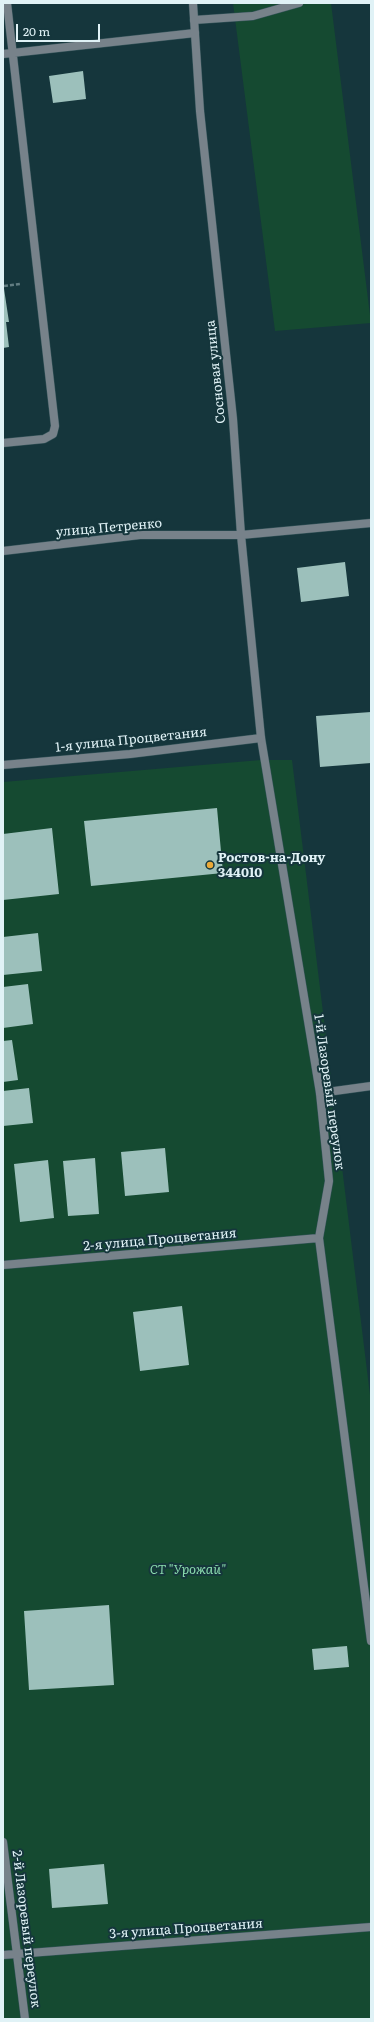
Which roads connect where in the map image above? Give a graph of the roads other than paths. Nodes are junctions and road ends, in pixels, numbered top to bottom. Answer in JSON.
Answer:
{"nodes":[{"id":1,"x":7,"y":3,"type":"edge"},
{"id":2,"x":193,"y":3,"type":"edge"},
{"id":3,"x":299,"y":3,"type":"edge"},
{"id":4,"x":194,"y":20,"type":"junction"},
{"id":5,"x":195,"y":33,"type":"junction"},
{"id":6,"x":13,"y":53,"type":"junction"},
{"id":7,"x":3,"y":54,"type":"edge"},
{"id":8,"x":3,"y":443,"type":"edge"},
{"id":9,"x":371,"y":523,"type":"edge"},
{"id":10,"x":241,"y":535,"type":"junction"},
{"id":11,"x":3,"y":551,"type":"edge"},
{"id":12,"x":261,"y":738,"type":"junction"},
{"id":13,"x":3,"y":764,"type":"edge"},
{"id":14,"x":371,"y":1086,"type":"edge"},
{"id":15,"x":320,"y":1093,"type":"junction"},
{"id":16,"x":319,"y":1238,"type":"junction"},
{"id":17,"x":3,"y":1265,"type":"edge"},
{"id":18,"x":371,"y":1641,"type":"edge"},
{"id":19,"x":3,"y":1842,"type":"edge"},
{"id":20,"x":371,"y":1927,"type":"edge"},
{"id":21,"x":17,"y":1954,"type":"junction"},
{"id":22,"x":3,"y":1955,"type":"edge"},
{"id":23,"x":25,"y":2019,"type":"edge"}],
"edges":[{"from":1,"to":6,"type":"street"},
{"from":2,"to":4,"type":"street","name":"Сосновая улица"},
{"from":3,"to":4,"type":"street"},
{"from":4,"to":5,"type":"street","name":"Сосновая улица"},
{"from":5,"to":6,"type":"street"},
{"from":5,"to":10,"type":"street","name":"Сосновая улица"},
{"from":6,"to":7,"type":"street"},
{"from":6,"to":8,"type":"street"},
{"from":9,"to":10,"type":"street","name":"улица Петренко"},
{"from":10,"to":11,"type":"street","name":"улица Петренко"},
{"from":10,"to":12,"type":"street","name":"Сосновая улица"},
{"from":12,"to":13,"type":"street","name":"1-я улица Процветания"},
{"from":12,"to":15,"type":"street","name":"1-й Лазоревый переулок"},
{"from":14,"to":15,"type":"street"},
{"from":15,"to":16,"type":"street","name":"1-й Лазоревый переулок"},
{"from":16,"to":17,"type":"street","name":"2-я улица Процветания"},
{"from":16,"to":18,"type":"street","name":"1-й Лазоревый переулок"},
{"from":19,"to":21,"type":"street","name":"2-й Лазоревый переулок"},
{"from":20,"to":21,"type":"street","name":"3-я улица Процветания"},
{"from":21,"to":22,"type":"street","name":"3-я улица Процветания"},
{"from":21,"to":23,"type":"street","name":"2-й Лазоревый переулок"}]}
